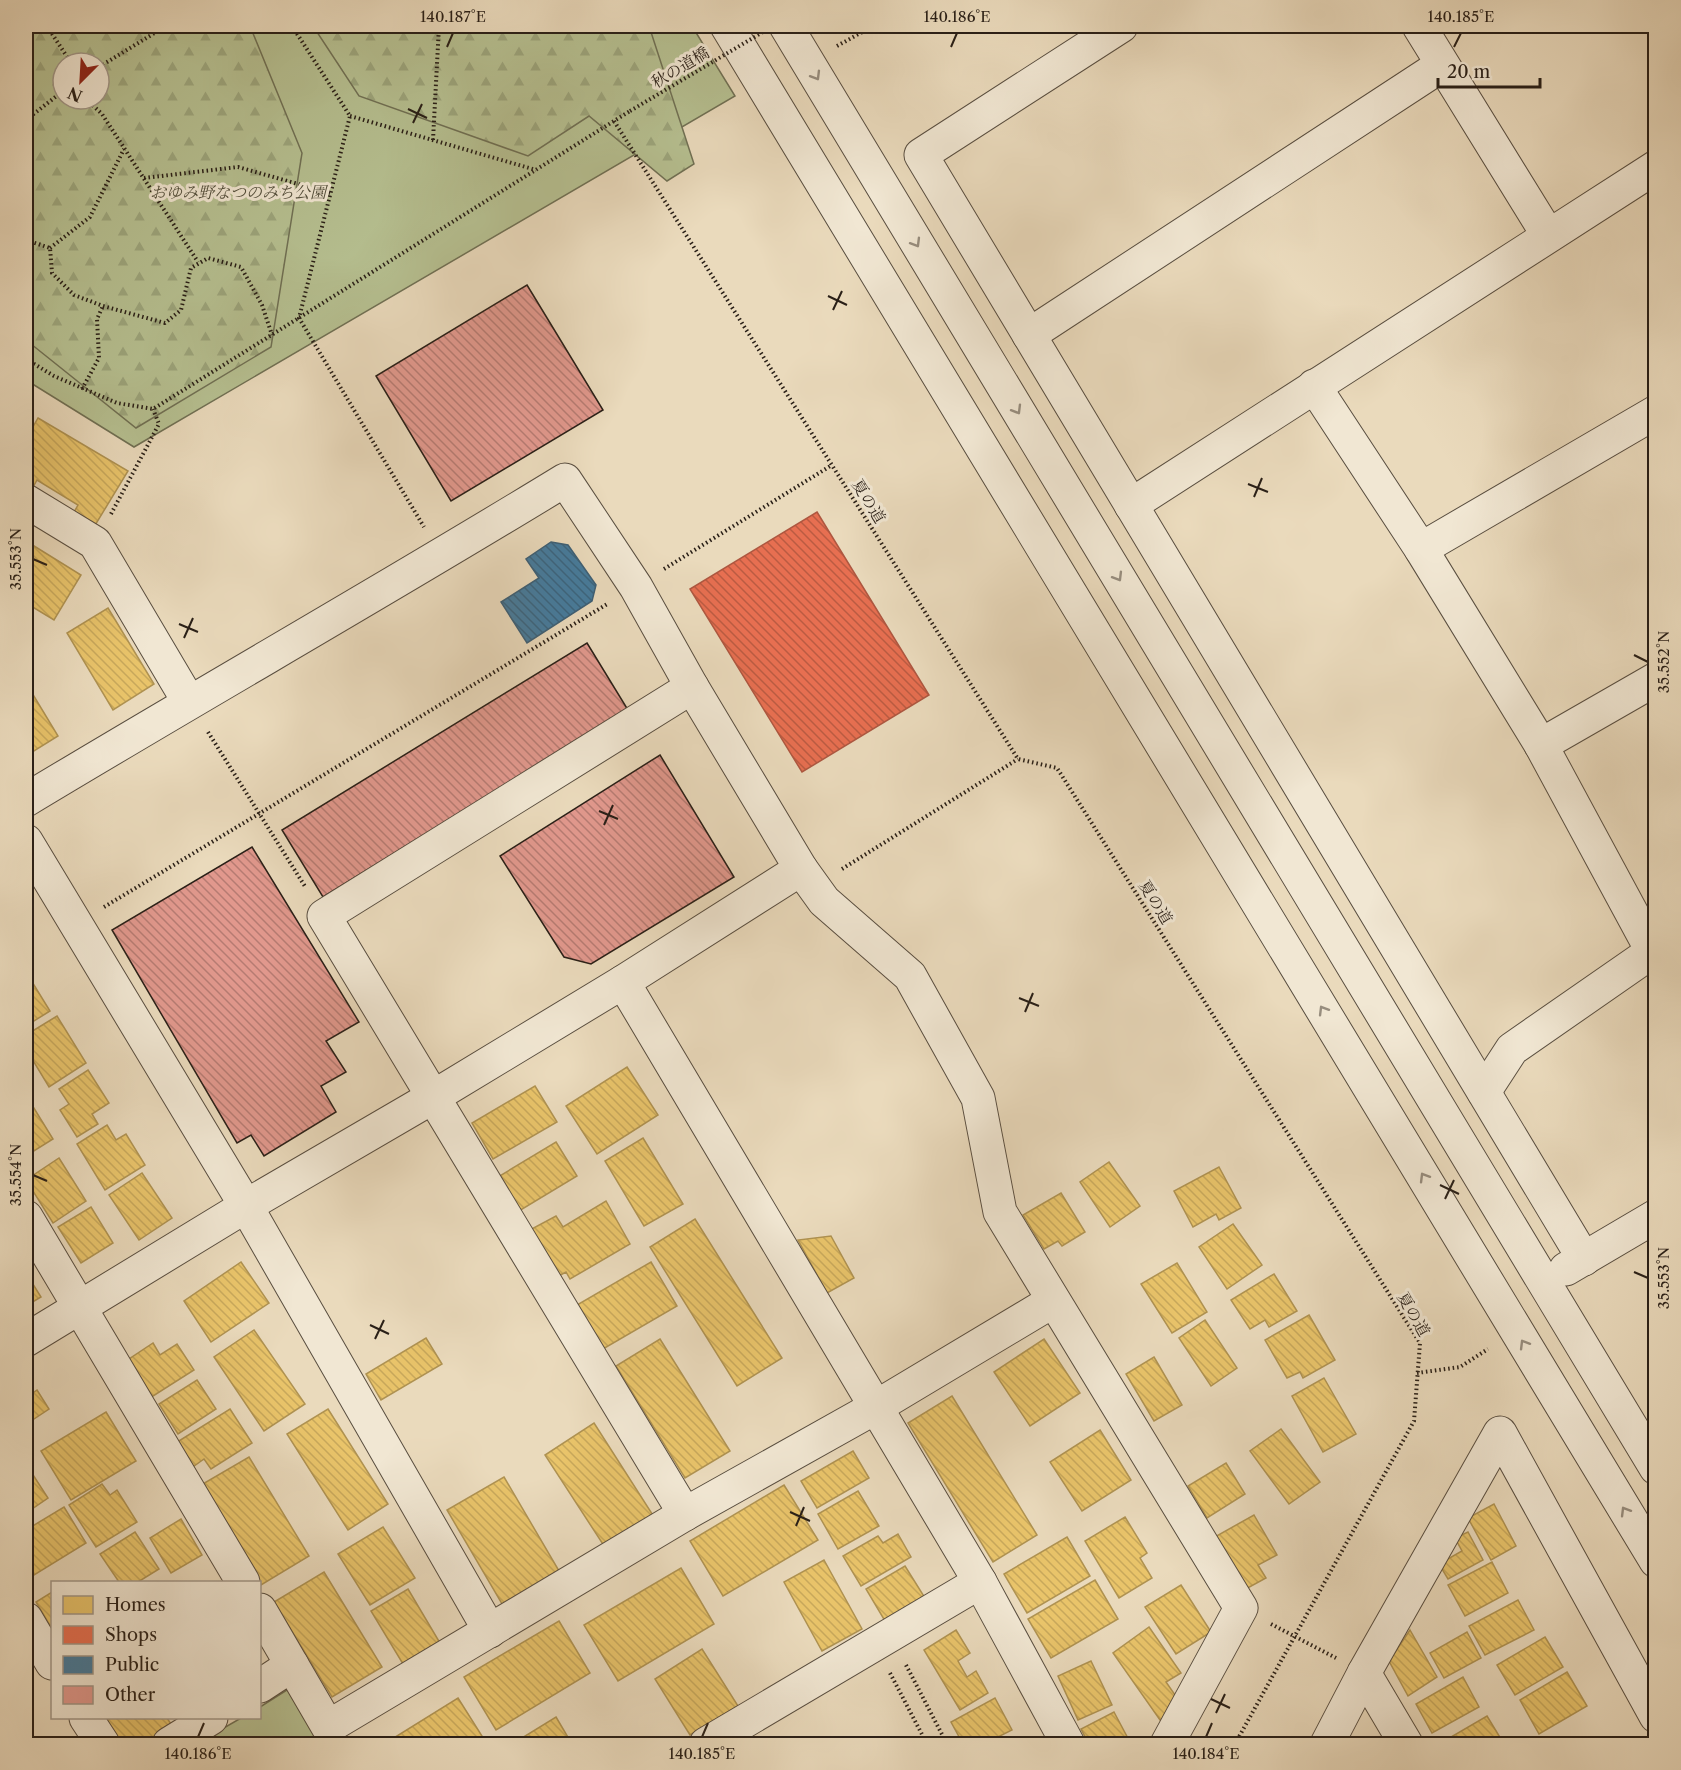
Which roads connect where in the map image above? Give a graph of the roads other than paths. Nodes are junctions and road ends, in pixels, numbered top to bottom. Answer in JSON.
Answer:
{"nodes":[{"id":1,"x":728,"y":26,"type":"edge"},
{"id":2,"x":786,"y":26,"type":"edge"},
{"id":3,"x":1121,"y":26,"type":"edge"},
{"id":4,"x":1419,"y":26,"type":"edge"},
{"id":5,"x":1442,"y":66,"type":"junction"},
{"id":6,"x":1656,"y":167,"type":"edge"},
{"id":7,"x":1548,"y":235,"type":"junction"},
{"id":8,"x":1029,"y":335,"type":"junction"},
{"id":9,"x":1314,"y":386,"type":"junction"},
{"id":10,"x":1656,"y":412,"type":"edge"},
{"id":11,"x":26,"y":501,"type":"edge"},
{"id":12,"x":1131,"y":506,"type":"junction"},
{"id":13,"x":1421,"y":549,"type":"junction"},
{"id":14,"x":1656,"y":679,"type":"edge"},
{"id":15,"x":692,"y":687,"type":"junction"},
{"id":16,"x":189,"y":702,"type":"junction"},
{"id":17,"x":1541,"y":745,"type":"junction"},
{"id":18,"x":26,"y":800,"type":"edge"},
{"id":19,"x":26,"y":841,"type":"edge"},
{"id":20,"x":807,"y":878,"type":"junction"},
{"id":21,"x":1654,"y":953,"type":"edge"},
{"id":22,"x":623,"y":982,"type":"junction"},
{"id":23,"x":1484,"y":1092,"type":"junction"},
{"id":24,"x":433,"y":1097,"type":"junction"},
{"id":25,"x":246,"y":1206,"type":"junction"},
{"id":26,"x":1656,"y":1216,"type":"edge"},
{"id":27,"x":26,"y":1217,"type":"edge"},
{"id":28,"x":1584,"y":1259,"type":"junction"},
{"id":29,"x":1544,"y":1282,"type":"junction"},
{"id":30,"x":1053,"y":1301,"type":"junction"},
{"id":31,"x":79,"y":1306,"type":"junction"},
{"id":32,"x":26,"y":1340,"type":"edge"},
{"id":33,"x":876,"y":1407,"type":"junction"},
{"id":34,"x":1656,"y":1468,"type":"edge"},
{"id":35,"x":685,"y":1514,"type":"junction"},
{"id":36,"x":1656,"y":1561,"type":"edge"},
{"id":37,"x":242,"y":1581,"type":"edge"},
{"id":38,"x":980,"y":1582,"type":"junction"},
{"id":39,"x":261,"y":1612,"type":"edge"},
{"id":40,"x":26,"y":1619,"type":"edge"},
{"id":41,"x":490,"y":1631,"type":"junction"},
{"id":42,"x":51,"y":1661,"type":"edge"},
{"id":43,"x":292,"y":1665,"type":"junction"},
{"id":44,"x":1364,"y":1673,"type":"junction"},
{"id":45,"x":261,"y":1685,"type":"edge"},
{"id":46,"x":1654,"y":1711,"type":"edge"},
{"id":47,"x":87,"y":1719,"type":"edge"},
{"id":48,"x":209,"y":1719,"type":"edge"},
{"id":49,"x":333,"y":1736,"type":"edge"},
{"id":50,"x":103,"y":1744,"type":"edge"},
{"id":51,"x":169,"y":1744,"type":"edge"},
{"id":52,"x":706,"y":1744,"type":"edge"},
{"id":53,"x":1068,"y":1744,"type":"edge"},
{"id":54,"x":1167,"y":1744,"type":"edge"},
{"id":55,"x":1327,"y":1744,"type":"edge"},
{"id":56,"x":1406,"y":1744,"type":"edge"}],
"edges":[{"from":36,"to":1,"type":"street","one_way":true},
{"from":2,"to":29,"type":"street","one_way":true},
{"from":3,"to":8,"type":"street"},
{"from":4,"to":5,"type":"street"},
{"from":5,"to":7,"type":"street"},
{"from":5,"to":8,"type":"street"},
{"from":6,"to":7,"type":"street"},
{"from":7,"to":9,"type":"street"},
{"from":8,"to":12,"type":"street"},
{"from":9,"to":12,"type":"street"},
{"from":9,"to":13,"type":"street"},
{"from":10,"to":13,"type":"street"},
{"from":11,"to":16,"type":"street"},
{"from":12,"to":23,"type":"street"},
{"from":13,"to":17,"type":"street"},
{"from":14,"to":17,"type":"street"},
{"from":15,"to":16,"type":"street"},
{"from":15,"to":20,"type":"street"},
{"from":15,"to":24,"type":"street"},
{"from":16,"to":18,"type":"street"},
{"from":17,"to":21,"type":"street"},
{"from":19,"to":25,"type":"street"},
{"from":20,"to":22,"type":"street"},
{"from":20,"to":30,"type":"street"},
{"from":21,"to":23,"type":"street"},
{"from":22,"to":24,"type":"street"},
{"from":22,"to":33,"type":"street"},
{"from":23,"to":28,"type":"street"},
{"from":24,"to":25,"type":"street"},
{"from":24,"to":35,"type":"street"},
{"from":25,"to":31,"type":"street"},
{"from":25,"to":41,"type":"street"},
{"from":26,"to":28,"type":"street"},
{"from":27,"to":31,"type":"street"},
{"from":28,"to":29,"type":"street"},
{"from":29,"to":34,"type":"street"},
{"from":30,"to":33,"type":"street"},
{"from":30,"to":54,"type":"street"},
{"from":31,"to":32,"type":"street"},
{"from":31,"to":37,"type":"street"},
{"from":33,"to":35,"type":"street"},
{"from":33,"to":38,"type":"street"},
{"from":35,"to":41,"type":"street"},
{"from":38,"to":52,"type":"street"},
{"from":38,"to":53,"type":"street"},
{"from":39,"to":43,"type":"street"},
{"from":40,"to":42,"type":"street"},
{"from":41,"to":49,"type":"street"},
{"from":43,"to":45,"type":"street"},
{"from":43,"to":49,"type":"street"},
{"from":44,"to":46,"type":"street"},
{"from":44,"to":55,"type":"street"},
{"from":44,"to":56,"type":"street"},
{"from":47,"to":50,"type":"street"},
{"from":48,"to":51,"type":"street"}]}
